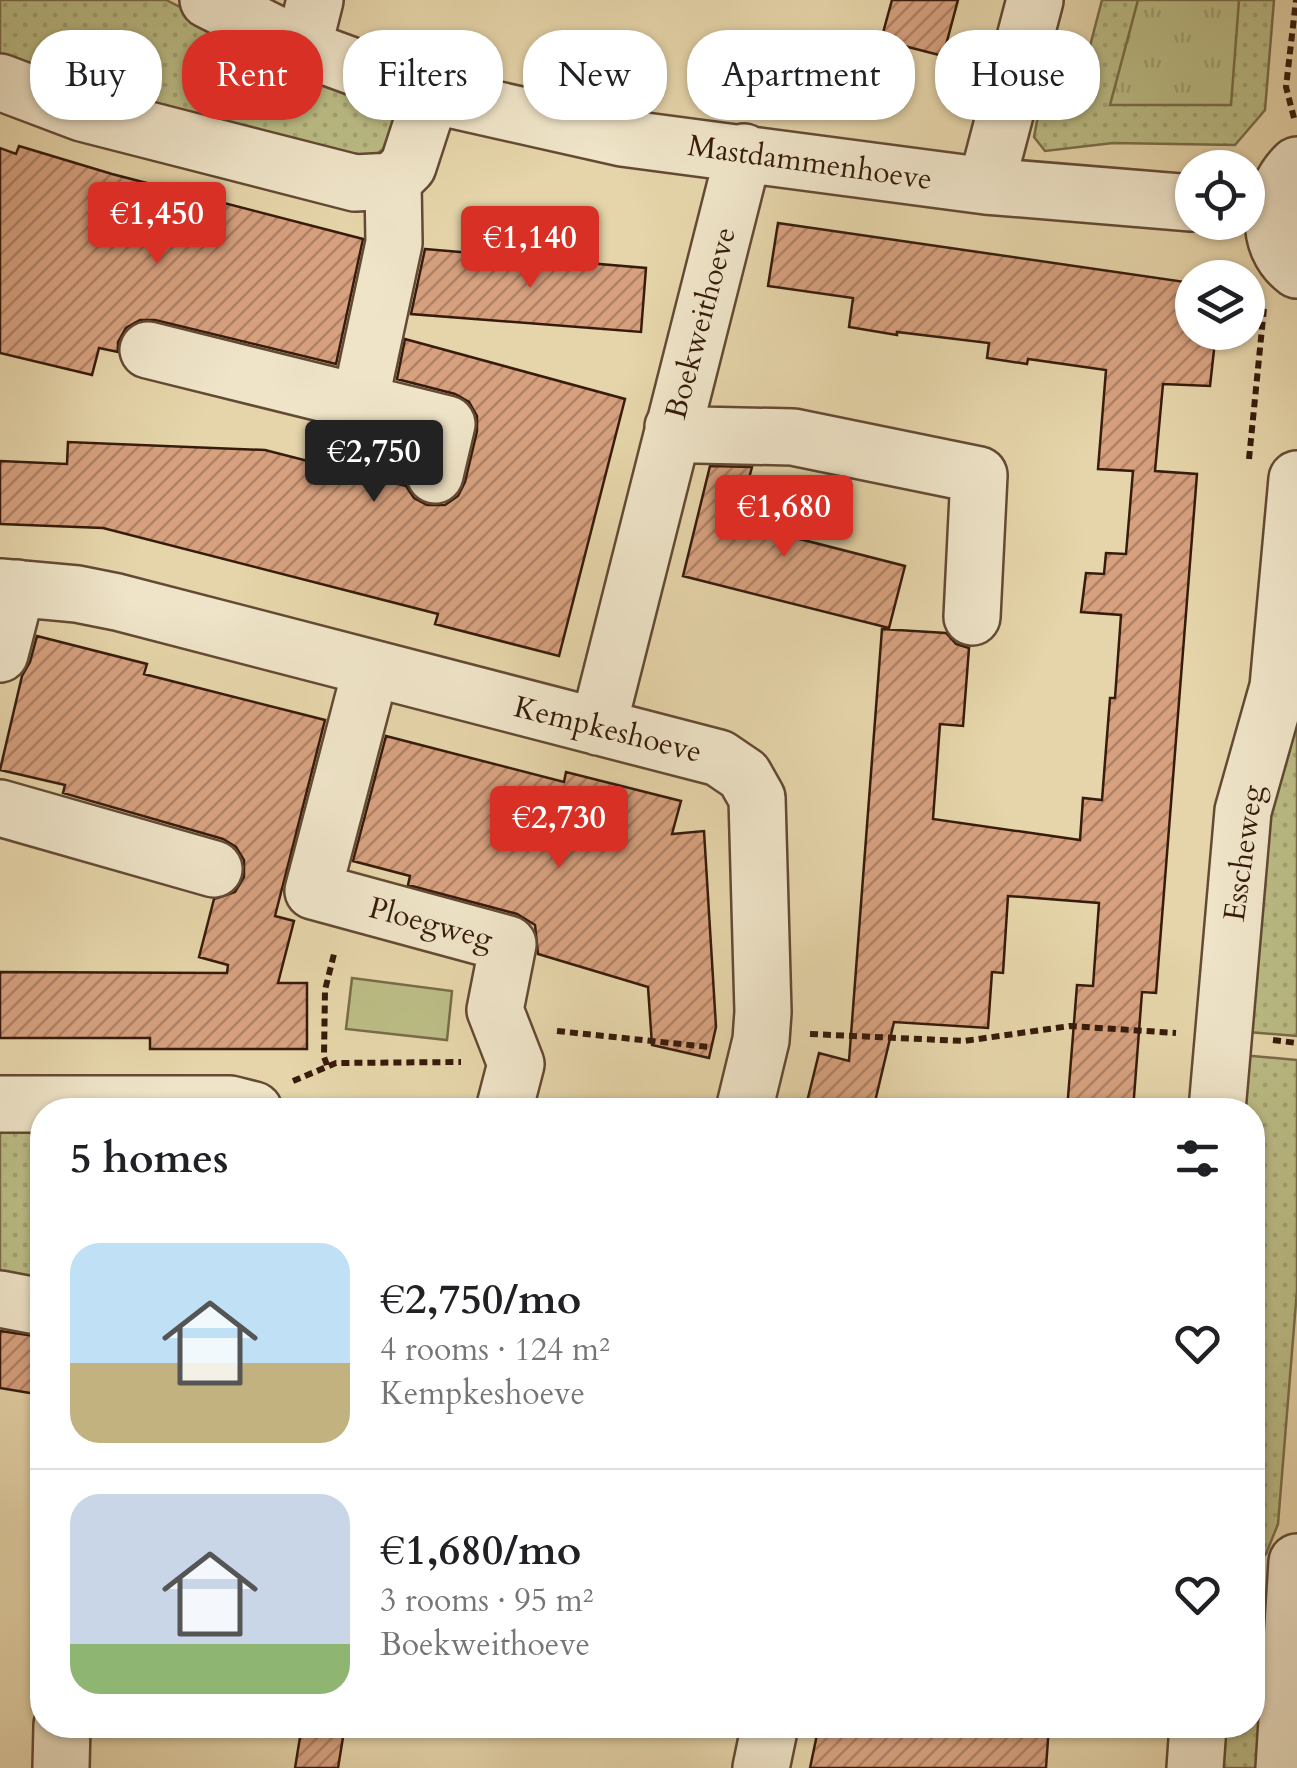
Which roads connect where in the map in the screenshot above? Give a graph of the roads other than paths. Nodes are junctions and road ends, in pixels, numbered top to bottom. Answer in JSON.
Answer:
{"nodes":[{"id":1,"x":208,"y":0,"type":"edge"},
{"id":2,"x":1035,"y":0,"type":"edge"},
{"id":3,"x":309,"y":24,"type":"edge"},
{"id":4,"x":343,"y":44,"type":"edge"},
{"id":5,"x":0,"y":82,"type":"edge"},
{"id":6,"x":503,"y":111,"type":"edge"},
{"id":7,"x":423,"y":120,"type":"edge"},
{"id":8,"x":744,"y":152,"type":"junction"},
{"id":9,"x":1278,"y":176,"type":"edge"},
{"id":10,"x":393,"y":181,"type":"junction"},
{"id":11,"x":986,"y":186,"type":"junction"},
{"id":12,"x":1175,"y":203,"type":"edge"},
{"id":13,"x":1297,"y":270,"type":"edge"},
{"id":14,"x":148,"y":350,"type":"dead end"},
{"id":15,"x":360,"y":402,"type":"junction"},
{"id":16,"x":673,"y":427,"type":"junction"},
{"id":17,"x":435,"y":475,"type":"dead end"},
{"id":18,"x":1297,"y":479,"type":"edge"},
{"id":19,"x":8,"y":587,"type":"edge"},
{"id":20,"x":972,"y":617,"type":"dead end"},
{"id":21,"x":0,"y":654,"type":"edge"},
{"id":22,"x":370,"y":669,"type":"junction"},
{"id":23,"x":598,"y":726,"type":"junction"},
{"id":24,"x":0,"y":808,"type":"edge"},
{"id":25,"x":214,"y":868,"type":"dead end"},
{"id":26,"x":507,"y":1098,"type":"edge"},
{"id":27,"x":747,"y":1098,"type":"edge"},
{"id":28,"x":1218,"y":1098,"type":"edge"},
{"id":29,"x":0,"y":1104,"type":"edge"},
{"id":30,"x":30,"y":1104,"type":"edge"},
{"id":31,"x":0,"y":1300,"type":"edge"},
{"id":32,"x":30,"y":1305,"type":"edge"},
{"id":33,"x":1281,"y":1585,"type":"edge"},
{"id":34,"x":62,"y":1738,"type":"edge"},
{"id":35,"x":767,"y":1738,"type":"edge"},
{"id":36,"x":1197,"y":1738,"type":"edge"},
{"id":37,"x":61,"y":1768,"type":"edge"},
{"id":38,"x":761,"y":1768,"type":"edge"},
{"id":39,"x":1195,"y":1768,"type":"edge"},
{"id":40,"x":1284,"y":1768,"type":"edge"}],
"edges":[{"from":1,"to":3,"type":"street","name":"Mastdammenhoeve"},
{"from":2,"to":11,"type":"street"},
{"from":3,"to":4,"type":"street","name":"Mastdammenhoeve"},
{"from":5,"to":10,"type":"street"},
{"from":6,"to":8,"type":"street","name":"Mastdammenhoeve"},
{"from":7,"to":10,"type":"street"},
{"from":8,"to":11,"type":"street","name":"Mastdammenhoeve"},
{"from":8,"to":16,"type":"street","name":"Boekweithoeve"},
{"from":9,"to":13,"type":"street"},
{"from":10,"to":15,"type":"street"},
{"from":11,"to":12,"type":"street","name":"Mastdammenhoeve"},
{"from":14,"to":15,"type":"street"},
{"from":15,"to":17,"type":"street"},
{"from":16,"to":20,"type":"street"},
{"from":16,"to":23,"type":"street","name":"Boekweithoeve"},
{"from":18,"to":28,"type":"street","name":"Esscheweg"},
{"from":19,"to":21,"type":"street","name":"Kempkeshoeve"},
{"from":19,"to":22,"type":"street","name":"Kempkeshoeve"},
{"from":22,"to":23,"type":"street","name":"Kempkeshoeve"},
{"from":22,"to":26,"type":"street","name":"Ploegweg"},
{"from":23,"to":27,"type":"street","name":"Kempkeshoeve"},
{"from":24,"to":25,"type":"street"},
{"from":29,"to":30,"type":"street"},
{"from":31,"to":32,"type":"street"},
{"from":33,"to":40,"type":"street"},
{"from":34,"to":37,"type":"street"},
{"from":35,"to":38,"type":"street"},
{"from":36,"to":39,"type":"street"}]}
